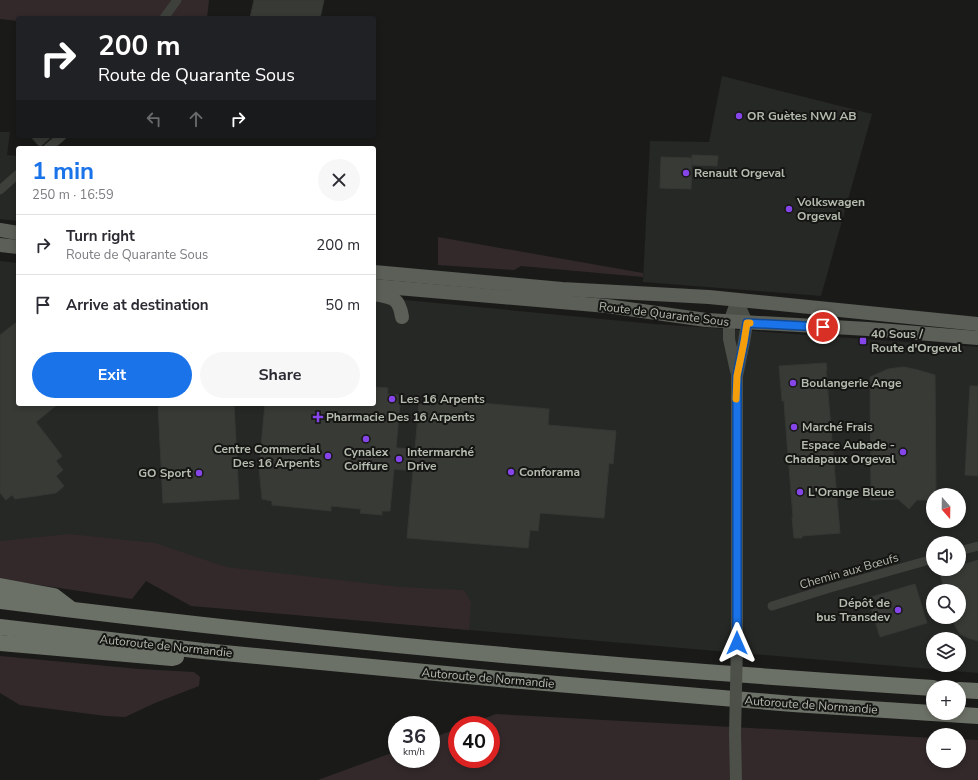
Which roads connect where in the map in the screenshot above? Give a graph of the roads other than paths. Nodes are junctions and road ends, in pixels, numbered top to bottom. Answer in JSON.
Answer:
{"nodes":[{"id":1,"x":177,"y":0,"type":"edge"},
{"id":2,"x":165,"y":16,"type":"edge"},
{"id":3,"x":60,"y":138,"type":"edge"},
{"id":4,"x":50,"y":146,"type":"edge"},
{"id":5,"x":16,"y":176,"type":"edge"},
{"id":6,"x":0,"y":190,"type":"edge"},
{"id":7,"x":0,"y":230,"type":"edge"},
{"id":8,"x":16,"y":233,"type":"edge"},
{"id":9,"x":0,"y":245,"type":"edge"},
{"id":10,"x":16,"y":247,"type":"edge"},
{"id":11,"x":376,"y":272,"type":"edge"},
{"id":12,"x":376,"y":286,"type":"edge"},
{"id":13,"x":376,"y":294,"type":"edge"},
{"id":14,"x":737,"y":300,"type":"junction"},
{"id":15,"x":402,"y":317,"type":"dead end"},
{"id":16,"x":728,"y":322,"type":"junction"},
{"id":17,"x":747,"y":323,"type":"junction"},
{"id":18,"x":978,"y":324,"type":"edge"},
{"id":19,"x":978,"y":338,"type":"edge"},
{"id":20,"x":737,"y":376,"type":"junction"},
{"id":21,"x":978,"y":546,"type":"edge"},
{"id":22,"x":966,"y":549,"type":"edge"},
{"id":23,"x":926,"y":561,"type":"edge"},
{"id":24,"x":0,"y":586,"type":"edge"},
{"id":25,"x":0,"y":601,"type":"edge"},
{"id":26,"x":772,"y":606,"type":"dead end"},
{"id":27,"x":73,"y":610,"type":"junction"},
{"id":28,"x":0,"y":627,"type":"edge"},
{"id":29,"x":0,"y":643,"type":"edge"},
{"id":30,"x":203,"y":651,"type":"junction"},
{"id":31,"x":926,"y":688,"type":"edge"},
{"id":32,"x":966,"y":690,"type":"edge"},
{"id":33,"x":978,"y":691,"type":"edge"},
{"id":34,"x":978,"y":716,"type":"edge"},
{"id":35,"x":736,"y":780,"type":"edge"}],
"edges":[{"from":1,"to":2,"type":"street"},
{"from":3,"to":4,"type":"street"},
{"from":5,"to":6,"type":"street"},
{"from":7,"to":8,"type":"main road"},
{"from":9,"to":10,"type":"main road"},
{"from":11,"to":14,"type":"main road","name":"Route de Quarante Sous"},
{"from":12,"to":16,"type":"main road","name":"Route de Quarante Sous"},
{"from":13,"to":15,"type":"main road"},
{"from":14,"to":16,"type":"street"},
{"from":14,"to":17,"type":"street"},
{"from":14,"to":18,"type":"main road","name":"Route de Quarante Sous"},
{"from":16,"to":17,"type":"main road","name":"Route de Quarante Sous"},
{"from":16,"to":20,"type":"street"},
{"from":17,"to":19,"type":"main road","name":"Route de Quarante Sous"},
{"from":17,"to":20,"type":"street"},
{"from":20,"to":35,"type":"street","bridge":true},
{"from":21,"to":22,"type":"street"},
{"from":23,"to":26,"type":"street","name":"Chemin aux Bœufs"},
{"from":24,"to":27,"type":"highway"},
{"from":25,"to":27,"type":"highway","name":"Autoroute de Normandie"},
{"from":27,"to":31,"type":"highway","name":"Autoroute de Normandie"},
{"from":28,"to":30,"type":"highway","name":"Autoroute de Normandie"},
{"from":29,"to":30,"type":"highway"},
{"from":30,"to":34,"type":"highway","name":"Autoroute de Normandie"},
{"from":32,"to":33,"type":"highway"}]}
